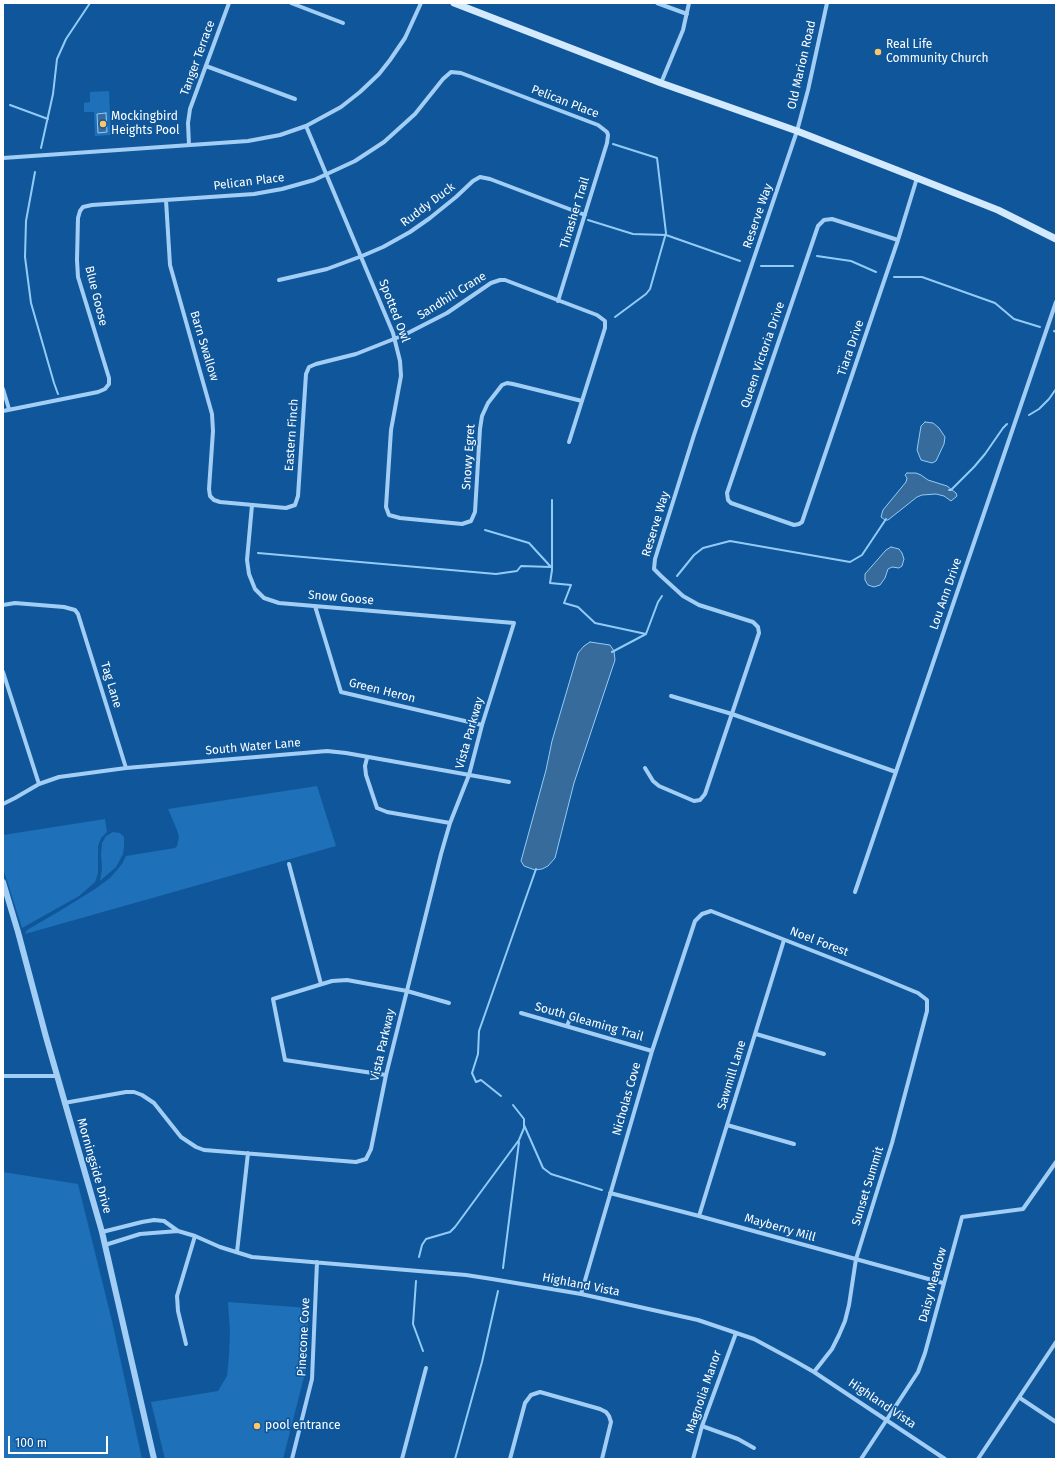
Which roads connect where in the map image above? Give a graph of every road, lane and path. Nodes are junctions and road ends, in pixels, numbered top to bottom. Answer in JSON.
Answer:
{"nodes":[{"id":1,"x":229,"y":3,"type":"edge"},
{"id":2,"x":291,"y":3,"type":"edge"},
{"id":3,"x":421,"y":3,"type":"edge"},
{"id":4,"x":454,"y":3,"type":"edge"},
{"id":5,"x":657,"y":3,"type":"edge"},
{"id":6,"x":689,"y":3,"type":"edge"},
{"id":7,"x":827,"y":3,"type":"edge"},
{"id":8,"x":687,"y":14,"type":"junction"},
{"id":9,"x":344,"y":23,"type":"dead end"},
{"id":10,"x":206,"y":66,"type":"junction"},
{"id":11,"x":661,"y":83,"type":"junction"},
{"id":12,"x":295,"y":99,"type":"dead end"},
{"id":13,"x":306,"y":126,"type":"junction"},
{"id":14,"x":796,"y":131,"type":"junction"},
{"id":15,"x":607,"y":132,"type":"joint"},
{"id":16,"x":189,"y":145,"type":"junction"},
{"id":17,"x":3,"y":158,"type":"edge"},
{"id":18,"x":327,"y":175,"type":"junction"},
{"id":19,"x":917,"y":178,"type":"junction"},
{"id":20,"x":166,"y":200,"type":"junction"},
{"id":21,"x":82,"y":208,"type":"joint"},
{"id":22,"x":585,"y":215,"type":"junction"},
{"id":23,"x":1056,"y":239,"type":"edge"},
{"id":24,"x":898,"y":240,"type":"junction"},
{"id":25,"x":362,"y":256,"type":"junction"},
{"id":26,"x":280,"y":280,"type":"dead end"},
{"id":27,"x":558,"y":301,"type":"junction"},
{"id":28,"x":1056,"y":302,"type":"edge"},
{"id":29,"x":395,"y":339,"type":"junction"},
{"id":30,"x":309,"y":367,"type":"joint"},
{"id":31,"x":3,"y":389,"type":"edge"},
{"id":32,"x":582,"y":401,"type":"junction"},
{"id":33,"x":9,"y":409,"type":"junction"},
{"id":34,"x":3,"y":411,"type":"edge"},
{"id":35,"x":569,"y":442,"type":"dead end"},
{"id":36,"x":252,"y":505,"type":"junction"},
{"id":37,"x":471,"y":522,"type":"joint"},
{"id":38,"x":799,"y":524,"type":"joint"},
{"id":39,"x":3,"y":606,"type":"edge"},
{"id":40,"x":315,"y":606,"type":"junction"},
{"id":41,"x":514,"y":623,"type":"joint"},
{"id":42,"x":3,"y":672,"type":"edge"},
{"id":43,"x":671,"y":696,"type":"dead end"},
{"id":44,"x":732,"y":714,"type":"junction"},
{"id":45,"x":482,"y":725,"type":"junction"},
{"id":46,"x":367,"y":758,"type":"junction"},
{"id":47,"x":126,"y":768,"type":"junction"},
{"id":48,"x":645,"y":768,"type":"dead end"},
{"id":49,"x":896,"y":772,"type":"junction"},
{"id":50,"x":468,"y":775,"type":"junction"},
{"id":51,"x":509,"y":782,"type":"dead end"},
{"id":52,"x":39,"y":784,"type":"junction"},
{"id":53,"x":3,"y":804,"type":"edge"},
{"id":54,"x":450,"y":823,"type":"junction"},
{"id":55,"x":289,"y":864,"type":"dead end"},
{"id":56,"x":3,"y":882,"type":"edge"},
{"id":57,"x":855,"y":892,"type":"dead end"},
{"id":58,"x":5,"y":896,"type":"edge"},
{"id":59,"x":702,"y":914,"type":"joint"},
{"id":60,"x":784,"y":940,"type":"junction"},
{"id":61,"x":321,"y":984,"type":"junction"},
{"id":62,"x":406,"y":991,"type":"junction"},
{"id":63,"x":927,"y":1000,"type":"joint"},
{"id":64,"x":449,"y":1003,"type":"dead end"},
{"id":65,"x":521,"y":1013,"type":"dead end"},
{"id":66,"x":572,"y":1014,"type":"dead end"},
{"id":67,"x":567,"y":1026,"type":"junction"},
{"id":68,"x":756,"y":1034,"type":"junction"},
{"id":69,"x":652,"y":1051,"type":"junction"},
{"id":70,"x":824,"y":1054,"type":"dead end"},
{"id":71,"x":386,"y":1075,"type":"junction"},
{"id":72,"x":3,"y":1076,"type":"edge"},
{"id":73,"x":57,"y":1076,"type":"junction"},
{"id":74,"x":64,"y":1103,"type":"junction"},
{"id":75,"x":727,"y":1125,"type":"junction"},
{"id":76,"x":794,"y":1144,"type":"dead end"},
{"id":77,"x":248,"y":1153,"type":"junction"},
{"id":78,"x":1056,"y":1162,"type":"edge"},
{"id":79,"x":610,"y":1193,"type":"junction"},
{"id":80,"x":699,"y":1216,"type":"junction"},
{"id":81,"x":102,"y":1232,"type":"junction"},
{"id":82,"x":178,"y":1232,"type":"junction"},
{"id":83,"x":195,"y":1236,"type":"junction"},
{"id":84,"x":105,"y":1245,"type":"junction"},
{"id":85,"x":237,"y":1252,"type":"junction"},
{"id":86,"x":856,"y":1259,"type":"junction"},
{"id":87,"x":317,"y":1262,"type":"junction"},
{"id":88,"x":943,"y":1283,"type":"junction"},
{"id":89,"x":580,"y":1294,"type":"junction"},
{"id":90,"x":736,"y":1333,"type":"junction"},
{"id":91,"x":1056,"y":1342,"type":"edge"},
{"id":92,"x":186,"y":1344,"type":"dead end"},
{"id":93,"x":426,"y":1368,"type":"dead end"},
{"id":94,"x":814,"y":1372,"type":"junction"},
{"id":95,"x":1020,"y":1398,"type":"junction"},
{"id":96,"x":887,"y":1419,"type":"junction"},
{"id":97,"x":1056,"y":1422,"type":"edge"},
{"id":98,"x":702,"y":1426,"type":"junction"},
{"id":99,"x":754,"y":1448,"type":"dead end"},
{"id":100,"x":154,"y":1459,"type":"edge"},
{"id":101,"x":292,"y":1459,"type":"edge"},
{"id":102,"x":402,"y":1459,"type":"edge"},
{"id":103,"x":510,"y":1459,"type":"edge"},
{"id":104,"x":602,"y":1459,"type":"edge"},
{"id":105,"x":693,"y":1459,"type":"edge"},
{"id":106,"x":861,"y":1459,"type":"edge"},
{"id":107,"x":946,"y":1459,"type":"edge"},
{"id":108,"x":978,"y":1459,"type":"edge"}],
"edges":[{"from":1,"to":10,"type":"street","name":"Tanger Terrace"},
{"from":2,"to":9,"type":"street"},
{"from":3,"to":13,"type":"street"},
{"from":4,"to":11,"type":"main road"},
{"from":5,"to":8,"type":"street"},
{"from":6,"to":8,"type":"street"},
{"from":7,"to":14,"type":"street","name":"Old Marion Road"},
{"from":8,"to":11,"type":"street"},
{"from":10,"to":12,"type":"street"},
{"from":10,"to":16,"type":"street","name":"Tanger Terrace"},
{"from":11,"to":14,"type":"main road"},
{"from":13,"to":16,"type":"street"},
{"from":13,"to":18,"type":"street","name":"Spotted Owl"},
{"from":14,"to":19,"type":"main road"},
{"from":14,"to":44,"type":"street","name":"Reserve Way"},
{"from":15,"to":18,"type":"street","name":"Pelican Place"},
{"from":15,"to":22,"type":"street","name":"Thrasher Trail"},
{"from":16,"to":17,"type":"street"},
{"from":18,"to":20,"type":"street","name":"Pelican Place"},
{"from":18,"to":25,"type":"street","name":"Spotted Owl"},
{"from":19,"to":23,"type":"main road"},
{"from":19,"to":24,"type":"street","name":"Tiara Drive"},
{"from":20,"to":21,"type":"street","name":"Pelican Place"},
{"from":20,"to":36,"type":"street","name":"Barn Swallow"},
{"from":21,"to":33,"type":"street","name":"Blue Goose"},
{"from":22,"to":25,"type":"street","name":"Ruddy Duck"},
{"from":22,"to":27,"type":"street","name":"Thrasher Trail"},
{"from":24,"to":38,"type":"street","name":"Tiara Drive"},
{"from":24,"to":38,"type":"street","name":"Queen Victoria Drive"},
{"from":25,"to":26,"type":"street","name":"Ruddy Duck"},
{"from":25,"to":29,"type":"street","name":"Spotted Owl"},
{"from":27,"to":29,"type":"street","name":"Sandhill Crane"},
{"from":27,"to":32,"type":"street","name":"Sandhill Crane"},
{"from":28,"to":49,"type":"street","name":"Lou Ann Drive"},
{"from":29,"to":30,"type":"street","name":"Sandhill Crane"},
{"from":29,"to":37,"type":"street","name":"Spotted Owl"},
{"from":30,"to":36,"type":"street","name":"Eastern Finch"},
{"from":31,"to":33,"type":"street"},
{"from":32,"to":35,"type":"street"},
{"from":32,"to":37,"type":"street","name":"Snowy Egret"},
{"from":33,"to":34,"type":"street"},
{"from":36,"to":40,"type":"street","name":"Snow Goose"},
{"from":39,"to":47,"type":"street","name":"Tag Lane"},
{"from":40,"to":41,"type":"street","name":"Snow Goose"},
{"from":40,"to":45,"type":"street","name":"Green Heron"},
{"from":41,"to":45,"type":"street","name":"Vista Parkway"},
{"from":42,"to":52,"type":"street"},
{"from":43,"to":44,"type":"street"},
{"from":44,"to":48,"type":"street","name":"Reserve Way"},
{"from":44,"to":49,"type":"street"},
{"from":45,"to":50,"type":"street","name":"Vista Parkway"},
{"from":46,"to":47,"type":"street","name":"South Water Lane"},
{"from":46,"to":50,"type":"street","name":"South Water Lane"},
{"from":46,"to":54,"type":"street"},
{"from":47,"to":52,"type":"street","name":"South Water Lane"},
{"from":49,"to":57,"type":"street","name":"Lou Ann Drive"},
{"from":50,"to":51,"type":"street","name":"South Water Lane"},
{"from":50,"to":54,"type":"street","name":"Vista Parkway"},
{"from":52,"to":53,"type":"street","name":"South Water Lane"},
{"from":54,"to":62,"type":"street","name":"Vista Parkway"},
{"from":55,"to":61,"type":"street"},
{"from":56,"to":58,"type":"street","name":"Morningside Drive"},
{"from":58,"to":73,"type":"street","name":"Morningside Drive"},
{"from":59,"to":60,"type":"street","name":"Noel Forest"},
{"from":59,"to":69,"type":"street","name":"Nicholas Cove"},
{"from":60,"to":63,"type":"street","name":"Noel Forest"},
{"from":60,"to":68,"type":"street","name":"Sawmill Lane"},
{"from":61,"to":62,"type":"street"},
{"from":61,"to":71,"type":"street"},
{"from":62,"to":64,"type":"street"},
{"from":62,"to":71,"type":"street","name":"Vista Parkway"},
{"from":63,"to":86,"type":"street","name":"Sunset Summit"},
{"from":65,"to":67,"type":"street","name":"South Gleaming Trail"},
{"from":66,"to":67,"type":"street"},
{"from":67,"to":69,"type":"street","name":"South Gleaming Trail"},
{"from":68,"to":70,"type":"street"},
{"from":68,"to":75,"type":"street","name":"Sawmill Lane"},
{"from":69,"to":79,"type":"street","name":"Nicholas Cove"},
{"from":71,"to":77,"type":"street","name":"Vista Parkway"},
{"from":72,"to":73,"type":"street"},
{"from":73,"to":74,"type":"street","name":"Morningside Drive"},
{"from":74,"to":77,"type":"street","name":"Vista Parkway"},
{"from":74,"to":81,"type":"street","name":"Morningside Drive"},
{"from":75,"to":76,"type":"street"},
{"from":75,"to":80,"type":"street","name":"Sawmill Lane"},
{"from":77,"to":85,"type":"street"},
{"from":78,"to":88,"type":"street","name":"Daisy Meadow"},
{"from":79,"to":80,"type":"street","name":"Mayberry Mill"},
{"from":79,"to":89,"type":"street","name":"Nicholas Cove"},
{"from":80,"to":86,"type":"street","name":"Mayberry Mill"},
{"from":81,"to":82,"type":"street","name":"Highland Vista"},
{"from":81,"to":84,"type":"street","name":"Morningside Drive"},
{"from":82,"to":83,"type":"street","name":"Highland Vista"},
{"from":82,"to":84,"type":"street","name":"Highland Vista"},
{"from":83,"to":85,"type":"street","name":"Highland Vista"},
{"from":83,"to":92,"type":"street"},
{"from":84,"to":100,"type":"street","name":"Morningside Drive"},
{"from":85,"to":87,"type":"street","name":"Highland Vista"},
{"from":86,"to":88,"type":"street","name":"Mayberry Mill"},
{"from":86,"to":94,"type":"street","name":"Sunset Summit"},
{"from":87,"to":89,"type":"street","name":"Highland Vista"},
{"from":87,"to":101,"type":"street","name":"Pinecone Cove"},
{"from":88,"to":96,"type":"street","name":"Daisy Meadow"},
{"from":89,"to":90,"type":"street","name":"Highland Vista"},
{"from":90,"to":94,"type":"street","name":"Highland Vista"},
{"from":90,"to":98,"type":"street","name":"Magnolia Manor"},
{"from":91,"to":95,"type":"street"},
{"from":93,"to":102,"type":"street"},
{"from":94,"to":96,"type":"street","name":"Highland Vista"},
{"from":95,"to":97,"type":"street"},
{"from":95,"to":108,"type":"street"},
{"from":96,"to":106,"type":"street","name":"Daisy Meadow"},
{"from":96,"to":107,"type":"street","name":"Highland Vista"},
{"from":98,"to":99,"type":"street"},
{"from":98,"to":105,"type":"street","name":"Magnolia Manor"},
{"from":103,"to":104,"type":"street"}]}
